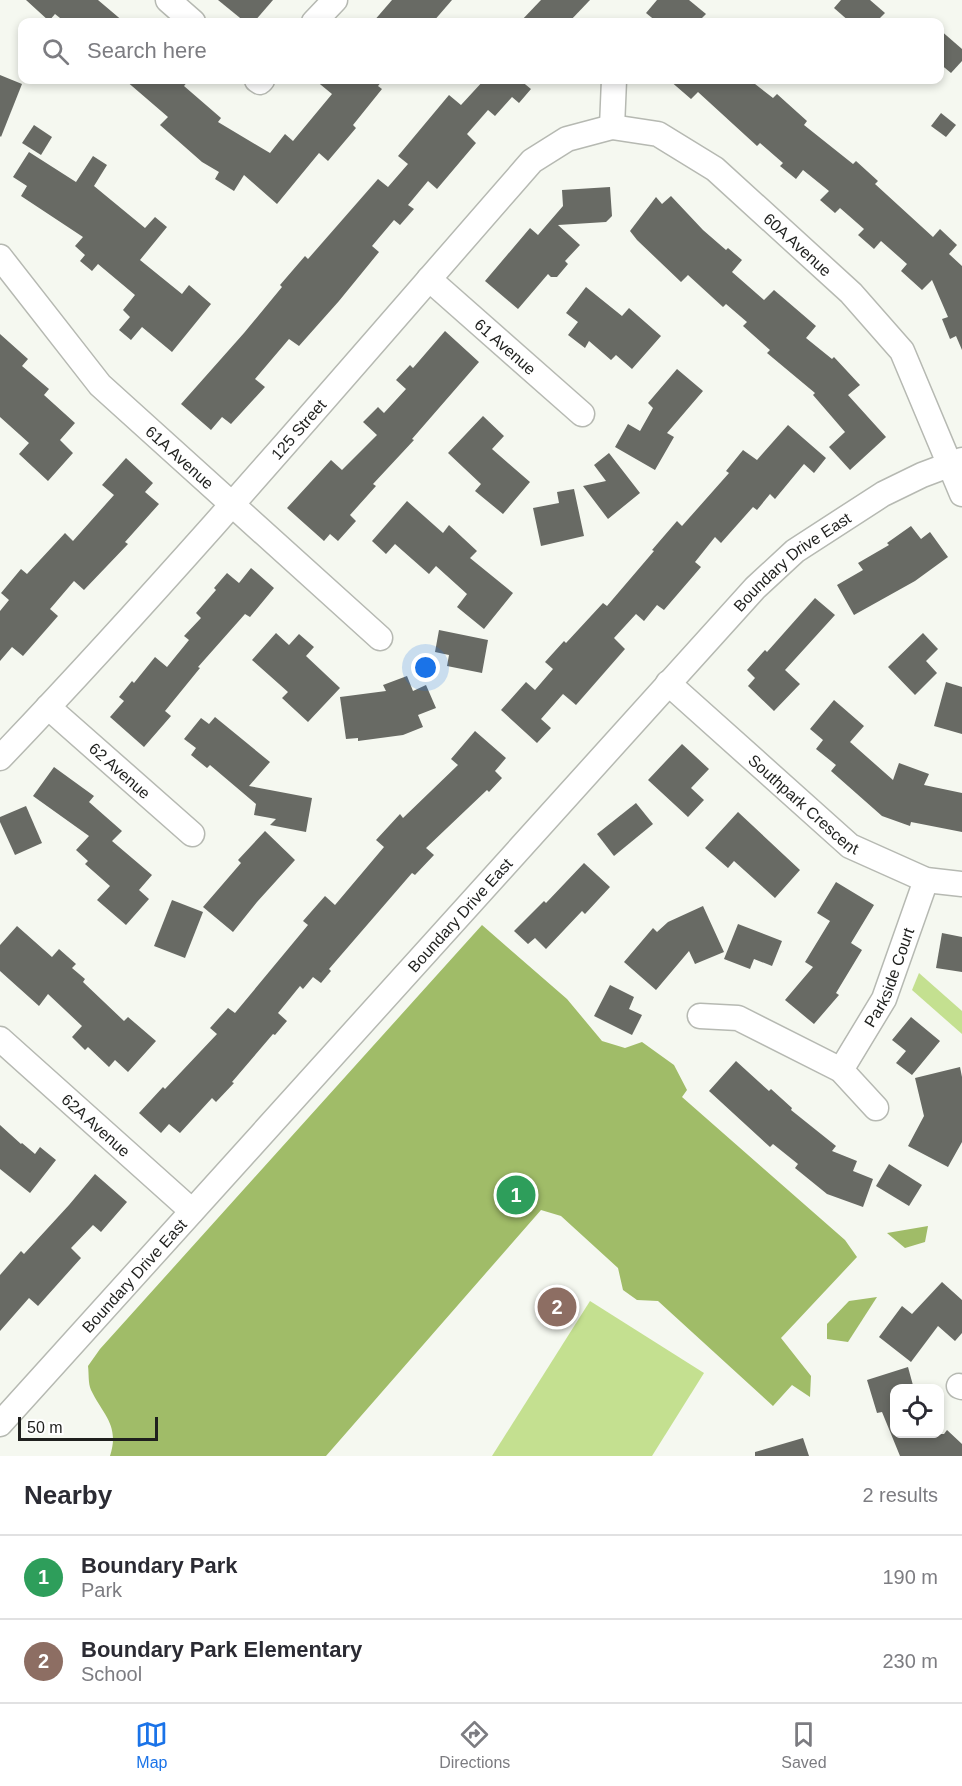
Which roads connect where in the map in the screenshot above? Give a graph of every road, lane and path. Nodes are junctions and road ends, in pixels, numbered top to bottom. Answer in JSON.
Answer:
{"nodes":[{"id":1,"x":168,"y":0,"type":"edge"},
{"id":2,"x":335,"y":0,"type":"edge"},
{"id":3,"x":188,"y":18,"type":"edge"},
{"id":4,"x":318,"y":18,"type":"edge"},
{"id":5,"x":614,"y":84,"type":"edge"},
{"id":6,"x":612,"y":127,"type":"junction"},
{"id":7,"x":0,"y":257,"type":"edge"},
{"id":8,"x":429,"y":279,"type":"junction"},
{"id":9,"x":582,"y":414,"type":"dead end"},
{"id":10,"x":956,"y":461,"type":"edge"},
{"id":11,"x":962,"y":494,"type":"edge"},
{"id":12,"x":233,"y":504,"type":"junction"},
{"id":13,"x":380,"y":638,"type":"dead end"},
{"id":14,"x":669,"y":683,"type":"junction"},
{"id":15,"x":48,"y":708,"type":"junction"},
{"id":16,"x":0,"y":758,"type":"edge"},
{"id":17,"x":192,"y":834,"type":"dead end"},
{"id":18,"x":926,"y":880,"type":"junction"},
{"id":19,"x":962,"y":884,"type":"edge"},
{"id":20,"x":700,"y":1016,"type":"dead end"},
{"id":21,"x":0,"y":1039,"type":"edge"},
{"id":22,"x":841,"y":1070,"type":"junction"},
{"id":23,"x":876,"y":1108,"type":"dead end"},
{"id":24,"x":192,"y":1211,"type":"junction"},
{"id":25,"x":0,"y":1424,"type":"edge"}],
"edges":[{"from":1,"to":3,"type":"street"},
{"from":2,"to":4,"type":"street"},
{"from":5,"to":6,"type":"street"},
{"from":6,"to":8,"type":"street","name":"125 Street"},
{"from":6,"to":10,"type":"street","name":"60A Avenue"},
{"from":7,"to":12,"type":"street","name":"61A Avenue"},
{"from":8,"to":9,"type":"street","name":"61 Avenue"},
{"from":8,"to":12,"type":"street","name":"125 Street"},
{"from":10,"to":11,"type":"street","name":"60A Avenue"},
{"from":10,"to":14,"type":"street","name":"Boundary Drive East"},
{"from":12,"to":13,"type":"street","name":"61A Avenue"},
{"from":12,"to":15,"type":"street","name":"125 Street"},
{"from":14,"to":18,"type":"street","name":"Southpark Crescent"},
{"from":14,"to":24,"type":"street","name":"Boundary Drive East"},
{"from":15,"to":16,"type":"street","name":"125 Street"},
{"from":15,"to":17,"type":"street","name":"62 Avenue"},
{"from":18,"to":19,"type":"street","name":"Southpark Crescent"},
{"from":18,"to":22,"type":"street","name":"Parkside Court"},
{"from":20,"to":22,"type":"street"},
{"from":21,"to":24,"type":"street","name":"62A Avenue"},
{"from":22,"to":23,"type":"street"},
{"from":24,"to":25,"type":"street","name":"Boundary Drive East"}]}
